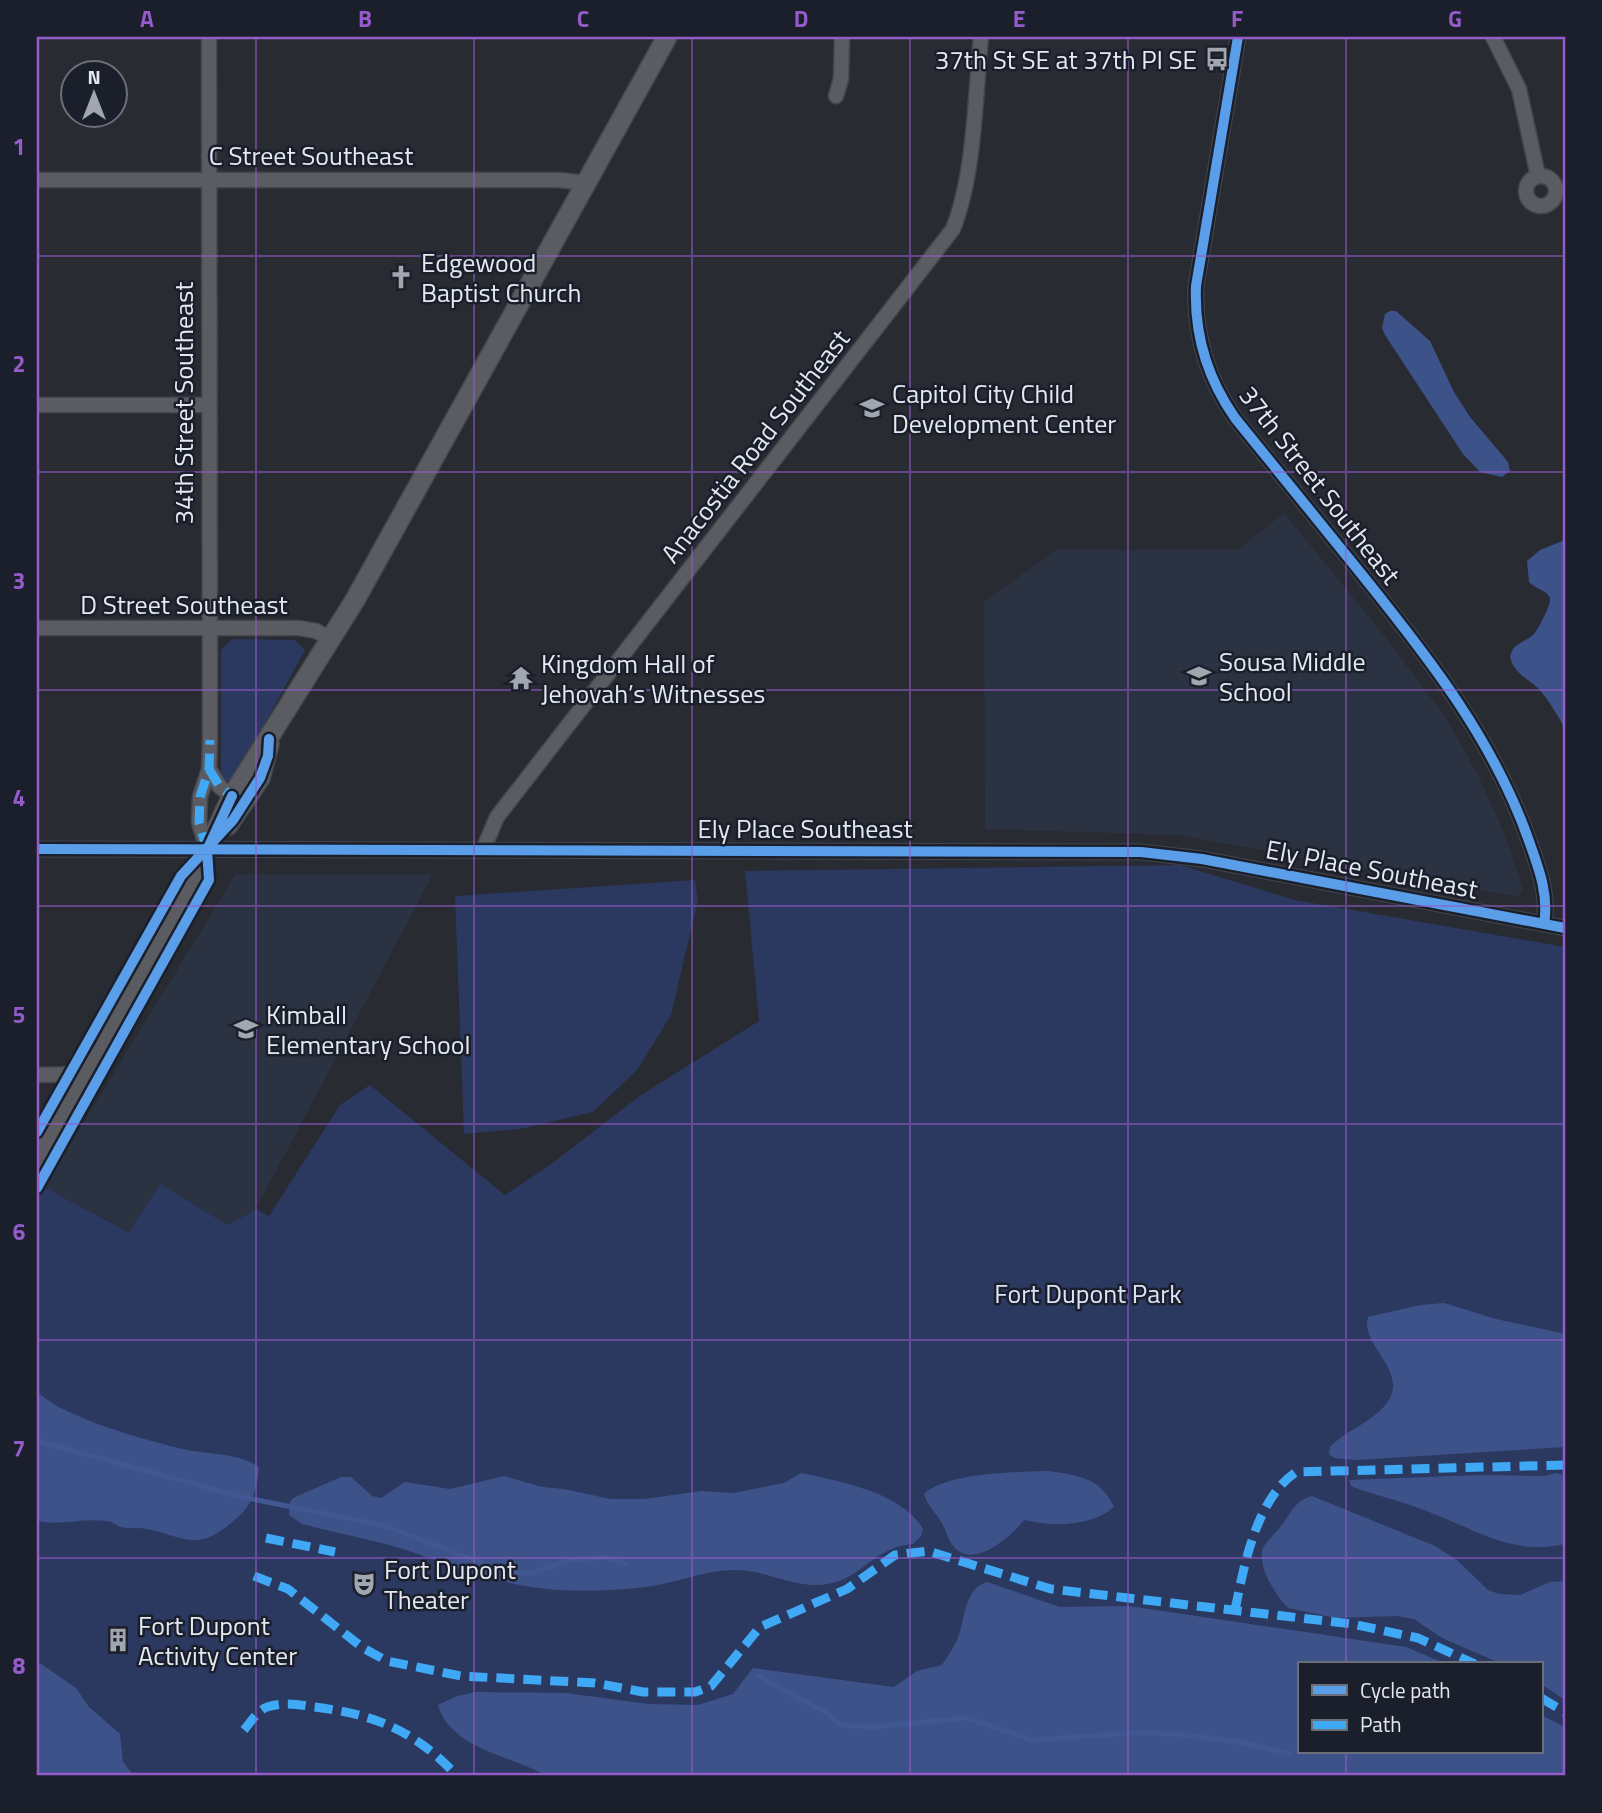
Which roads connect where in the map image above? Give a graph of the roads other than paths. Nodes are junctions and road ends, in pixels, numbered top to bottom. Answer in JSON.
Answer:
{"nodes":[{"id":1,"x":209,"y":37,"type":"edge"},
{"id":2,"x":659,"y":37,"type":"edge"},
{"id":3,"x":667,"y":37,"type":"edge"},
{"id":4,"x":842,"y":37,"type":"edge"},
{"id":5,"x":981,"y":37,"type":"edge"},
{"id":6,"x":1238,"y":37,"type":"edge"},
{"id":7,"x":1493,"y":37,"type":"edge"},
{"id":8,"x":836,"y":96,"type":"dead end"},
{"id":9,"x":1538,"y":176,"type":"dead end"},
{"id":10,"x":37,"y":180,"type":"edge"},
{"id":11,"x":209,"y":180,"type":"junction"},
{"id":12,"x":581,"y":183,"type":"junction"},
{"id":13,"x":37,"y":405,"type":"edge"},
{"id":14,"x":207,"y":405,"type":"junction"},
{"id":15,"x":37,"y":628,"type":"edge"},
{"id":16,"x":208,"y":628,"type":"junction"},
{"id":17,"x":329,"y":639,"type":"junction"},
{"id":18,"x":269,"y":739,"type":"junction"},
{"id":19,"x":209,"y":769,"type":"junction"},
{"id":20,"x":232,"y":796,"type":"junction"},
{"id":21,"x":37,"y":849,"type":"edge"},
{"id":22,"x":207,"y":850,"type":"junction"},
{"id":23,"x":483,"y":850,"type":"junction"},
{"id":24,"x":1544,"y":924,"type":"junction"},
{"id":25,"x":1565,"y":928,"type":"edge"},
{"id":26,"x":84,"y":1074,"type":"junction"},
{"id":27,"x":37,"y":1075,"type":"edge"},
{"id":28,"x":37,"y":1161,"type":"edge"}],
"edges":[{"from":1,"to":11,"type":"street","name":"34th Street Southeast"},
{"from":2,"to":12,"type":"main road"},
{"from":3,"to":12,"type":"main road"},
{"from":4,"to":8,"type":"street"},
{"from":5,"to":23,"type":"street","name":"Anacostia Road Southeast"},
{"from":6,"to":24,"type":"street","name":"37th Street Southeast"},
{"from":7,"to":9,"type":"street"},
{"from":10,"to":11,"type":"street","name":"C Street Southeast"},
{"from":11,"to":12,"type":"street","name":"C Street Southeast"},
{"from":11,"to":14,"type":"street","name":"34th Street Southeast"},
{"from":12,"to":17,"type":"main road"},
{"from":13,"to":14,"type":"street"},
{"from":14,"to":16,"type":"street","name":"34th Street Southeast"},
{"from":15,"to":16,"type":"street","name":"D Street Southeast"},
{"from":16,"to":17,"type":"street","name":"D Street Southeast"},
{"from":16,"to":19,"type":"street","name":"34th Street Southeast"},
{"from":17,"to":18,"type":"main road"},
{"from":18,"to":20,"type":"main road"},
{"from":18,"to":22,"type":"main road"},
{"from":19,"to":20,"type":"street"},
{"from":19,"to":22,"type":"street","name":"34th Street Southeast"},
{"from":20,"to":22,"type":"main road"},
{"from":21,"to":22,"type":"street","name":"Ely Place Southeast"},
{"from":22,"to":23,"type":"street","name":"Ely Place Southeast"},
{"from":22,"to":26,"type":"main road"},
{"from":23,"to":24,"type":"street","name":"Ely Place Southeast"},
{"from":24,"to":25,"type":"street","name":"Ely Place Southeast"},
{"from":26,"to":27,"type":"street"},
{"from":26,"to":28,"type":"main road"}]}
